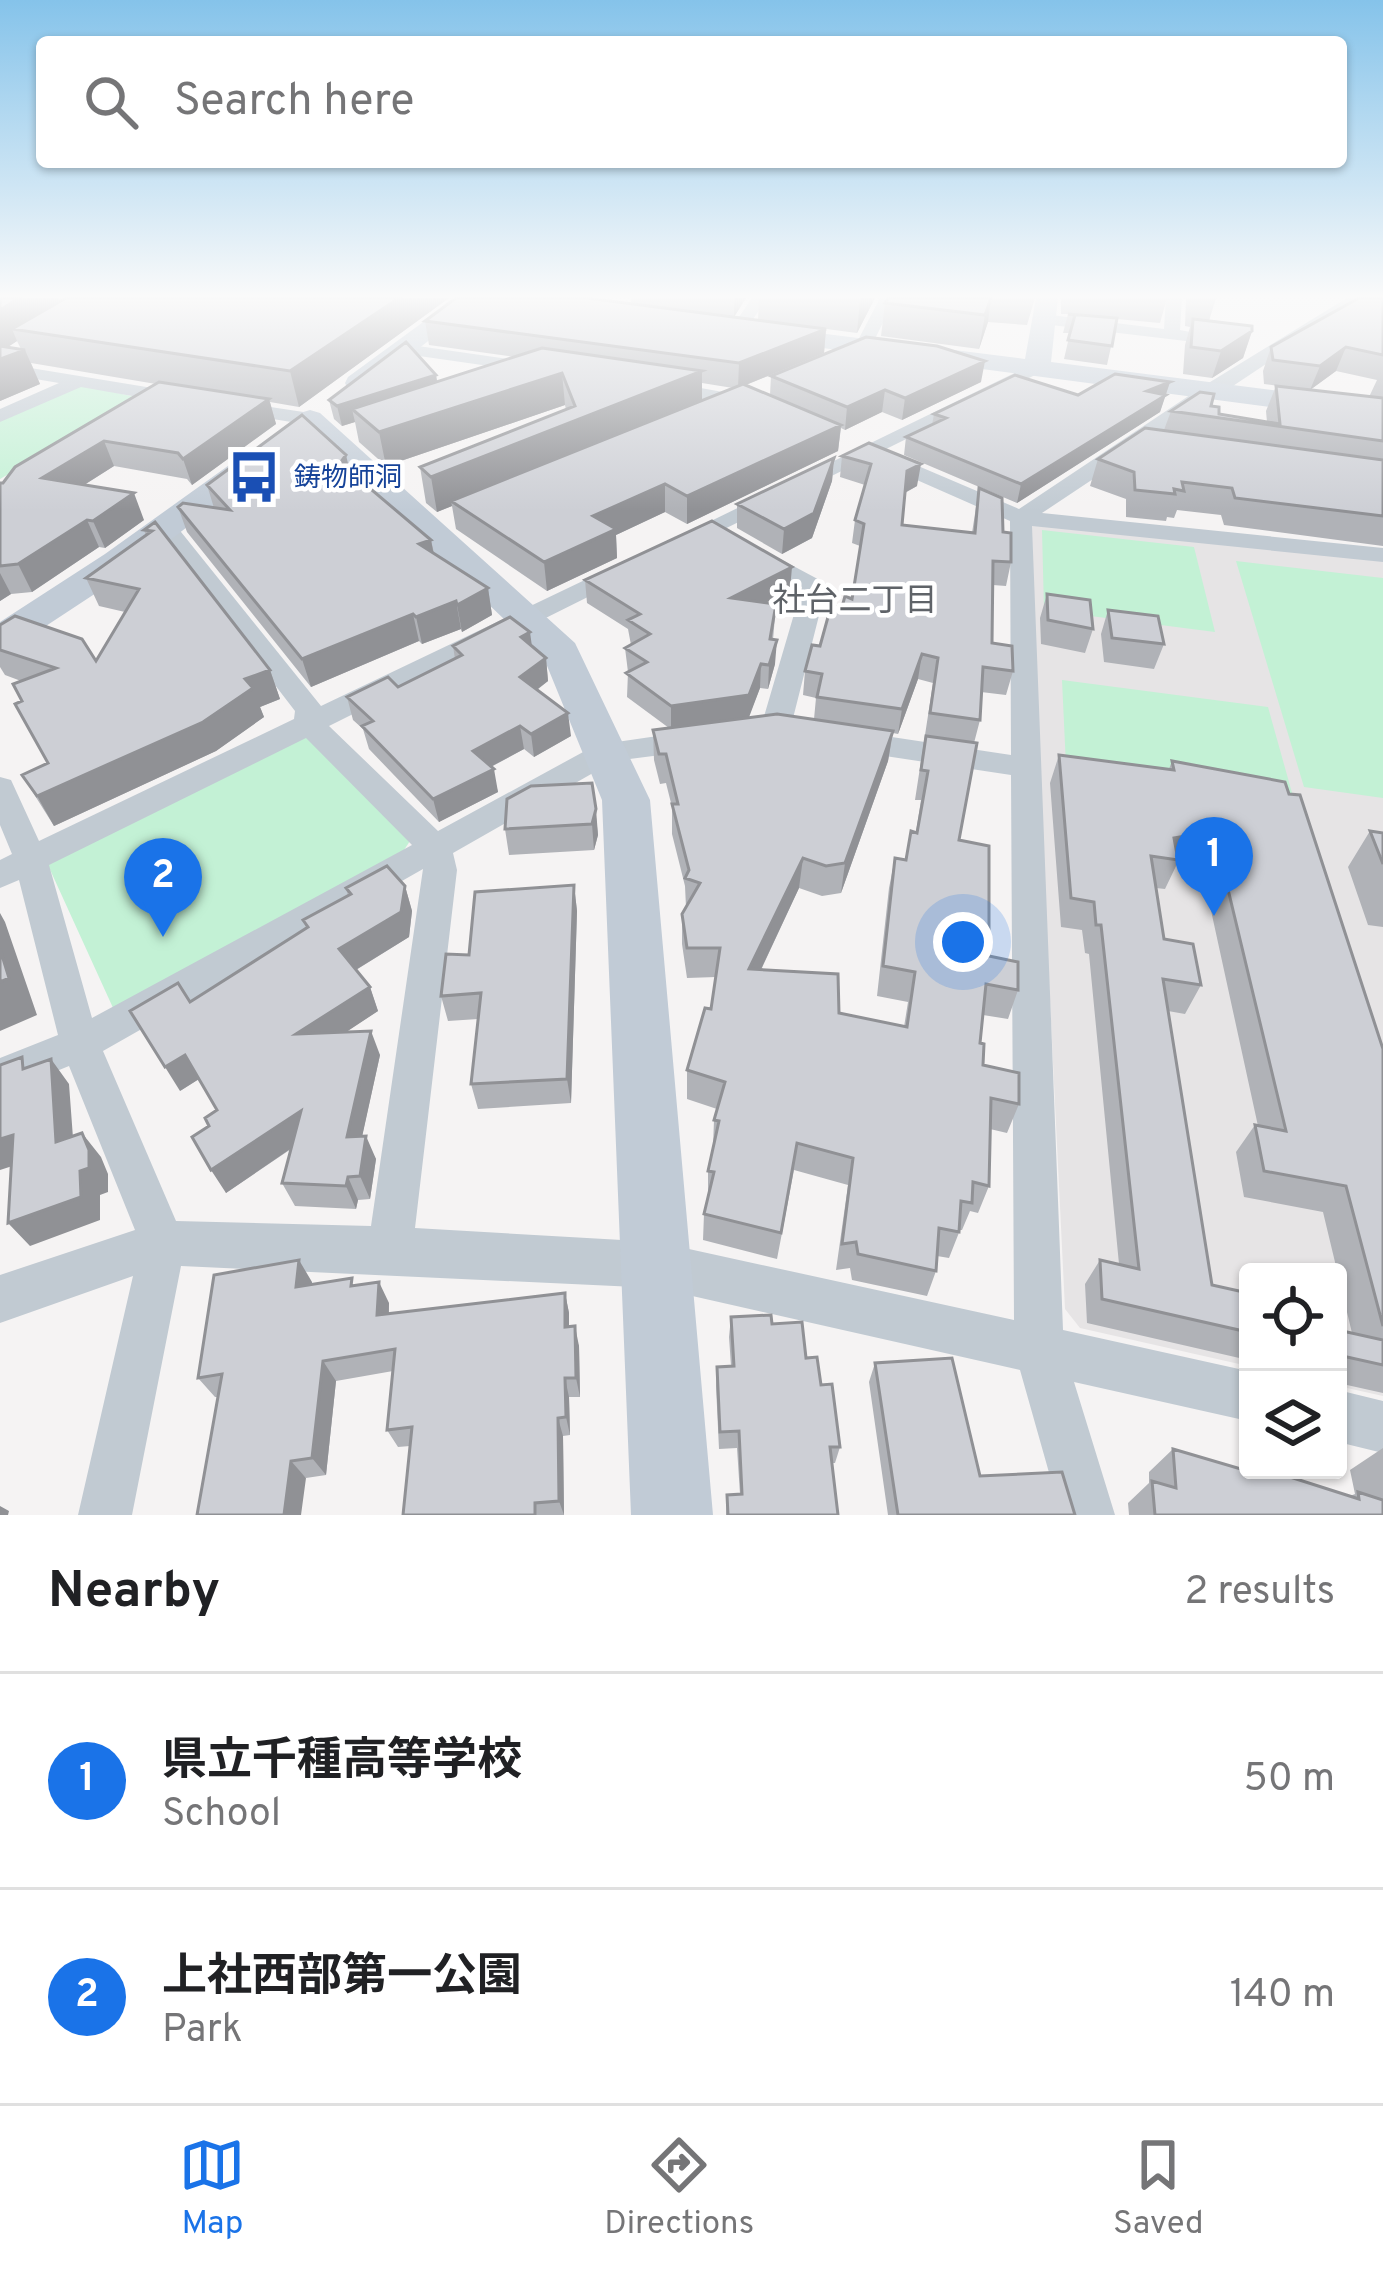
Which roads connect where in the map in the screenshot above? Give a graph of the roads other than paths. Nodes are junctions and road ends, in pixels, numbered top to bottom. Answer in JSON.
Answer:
{"nodes":[{"id":1,"x":10,"y":369,"type":"edge"},
{"id":2,"x":387,"y":369,"type":"edge"},
{"id":3,"x":545,"y":369,"type":"joint"},
{"id":4,"x":1033,"y":369,"type":"edge"},
{"id":5,"x":1049,"y":369,"type":"edge"},
{"id":6,"x":1246,"y":369,"type":"edge"},
{"id":7,"x":567,"y":373,"type":"edge"},
{"id":8,"x":80,"y":381,"type":"junction"},
{"id":9,"x":634,"y":382,"type":"edge"},
{"id":10,"x":503,"y":383,"type":"edge"},
{"id":11,"x":1208,"y":391,"type":"junction"},
{"id":12,"x":754,"y":394,"type":"junction"},
{"id":13,"x":162,"y":395,"type":"junction"},
{"id":14,"x":204,"y":402,"type":"edge"},
{"id":15,"x":226,"y":406,"type":"edge"},
{"id":16,"x":1383,"y":413,"type":"edge"},
{"id":17,"x":0,"y":416,"type":"edge"},
{"id":18,"x":703,"y":416,"type":"edge"},
{"id":19,"x":785,"y":416,"type":"edge"},
{"id":20,"x":122,"y":418,"type":"edge"},
{"id":21,"x":333,"y":431,"type":"junction"},
{"id":22,"x":1132,"y":442,"type":"junction"},
{"id":23,"x":856,"y":447,"type":"junction"},
{"id":24,"x":1177,"y":448,"type":"edge"},
{"id":25,"x":1021,"y":518,"type":"junction"},
{"id":26,"x":165,"y":527,"type":"junction"},
{"id":27,"x":709,"y":528,"type":"junction"},
{"id":28,"x":1383,"y":555,"type":"edge"},
{"id":29,"x":526,"y":618,"type":"junction"},
{"id":30,"x":0,"y":638,"type":"edge"},
{"id":31,"x":308,"y":723,"type":"junction"},
{"id":32,"x":798,"y":734,"type":"junction"},
{"id":33,"x":607,"y":752,"type":"junction"},
{"id":34,"x":1025,"y":766,"type":"junction"},
{"id":35,"x":0,"y":788,"type":"edge"},
{"id":36,"x":435,"y":848,"type":"junction"},
{"id":37,"x":16,"y":868,"type":"edge"},
{"id":38,"x":80,"y":1044,"type":"junction"},
{"id":39,"x":0,"y":1076,"type":"edge"},
{"id":40,"x":164,"y":1244,"type":"junction"},
{"id":41,"x":390,"y":1250,"type":"junction"},
{"id":42,"x":657,"y":1265,"type":"junction"},
{"id":43,"x":0,"y":1299,"type":"edge"},
{"id":44,"x":1039,"y":1348,"type":"junction"},
{"id":45,"x":1239,"y":1394,"type":"edge"},
{"id":46,"x":1347,"y":1418,"type":"edge"},
{"id":47,"x":1383,"y":1426,"type":"edge"},
{"id":48,"x":105,"y":1515,"type":"edge"},
{"id":49,"x":672,"y":1515,"type":"edge"},
{"id":50,"x":1088,"y":1515,"type":"edge"}],
"edges":[{"from":1,"to":8,"type":"street"},
{"from":2,"to":21,"type":"street"},
{"from":3,"to":7,"type":"street"},
{"from":3,"to":10,"type":"street"},
{"from":4,"to":23,"type":"street"},
{"from":5,"to":11,"type":"street"},
{"from":6,"to":11,"type":"street"},
{"from":8,"to":13,"type":"street"},
{"from":8,"to":17,"type":"street"},
{"from":9,"to":12,"type":"street"},
{"from":11,"to":16,"type":"street"},
{"from":11,"to":22,"type":"street"},
{"from":12,"to":18,"type":"street"},
{"from":12,"to":19,"type":"street"},
{"from":13,"to":14,"type":"street"},
{"from":13,"to":20,"type":"street"},
{"from":15,"to":21,"type":"street"},
{"from":21,"to":26,"type":"street"},
{"from":21,"to":29,"type":"street"},
{"from":22,"to":24,"type":"street"},
{"from":22,"to":25,"type":"street"},
{"from":23,"to":25,"type":"street"},
{"from":23,"to":27,"type":"street"},
{"from":25,"to":28,"type":"street"},
{"from":25,"to":34,"type":"street"},
{"from":26,"to":30,"type":"street"},
{"from":26,"to":31,"type":"street"},
{"from":27,"to":29,"type":"street"},
{"from":27,"to":32,"type":"street"},
{"from":29,"to":31,"type":"street"},
{"from":29,"to":33,"type":"street"},
{"from":31,"to":36,"type":"street"},
{"from":31,"to":37,"type":"street"},
{"from":32,"to":33,"type":"street"},
{"from":32,"to":34,"type":"street"},
{"from":33,"to":36,"type":"street"},
{"from":33,"to":42,"type":"street"},
{"from":34,"to":44,"type":"street"},
{"from":35,"to":37,"type":"street"},
{"from":36,"to":38,"type":"street"},
{"from":36,"to":41,"type":"street"},
{"from":37,"to":38,"type":"street"},
{"from":38,"to":39,"type":"street"},
{"from":38,"to":40,"type":"street"},
{"from":40,"to":41,"type":"street"},
{"from":40,"to":43,"type":"street"},
{"from":40,"to":48,"type":"street"},
{"from":41,"to":42,"type":"street"},
{"from":42,"to":44,"type":"street"},
{"from":42,"to":49,"type":"street"},
{"from":44,"to":45,"type":"street"},
{"from":44,"to":50,"type":"street"},
{"from":46,"to":47,"type":"street"}]}
